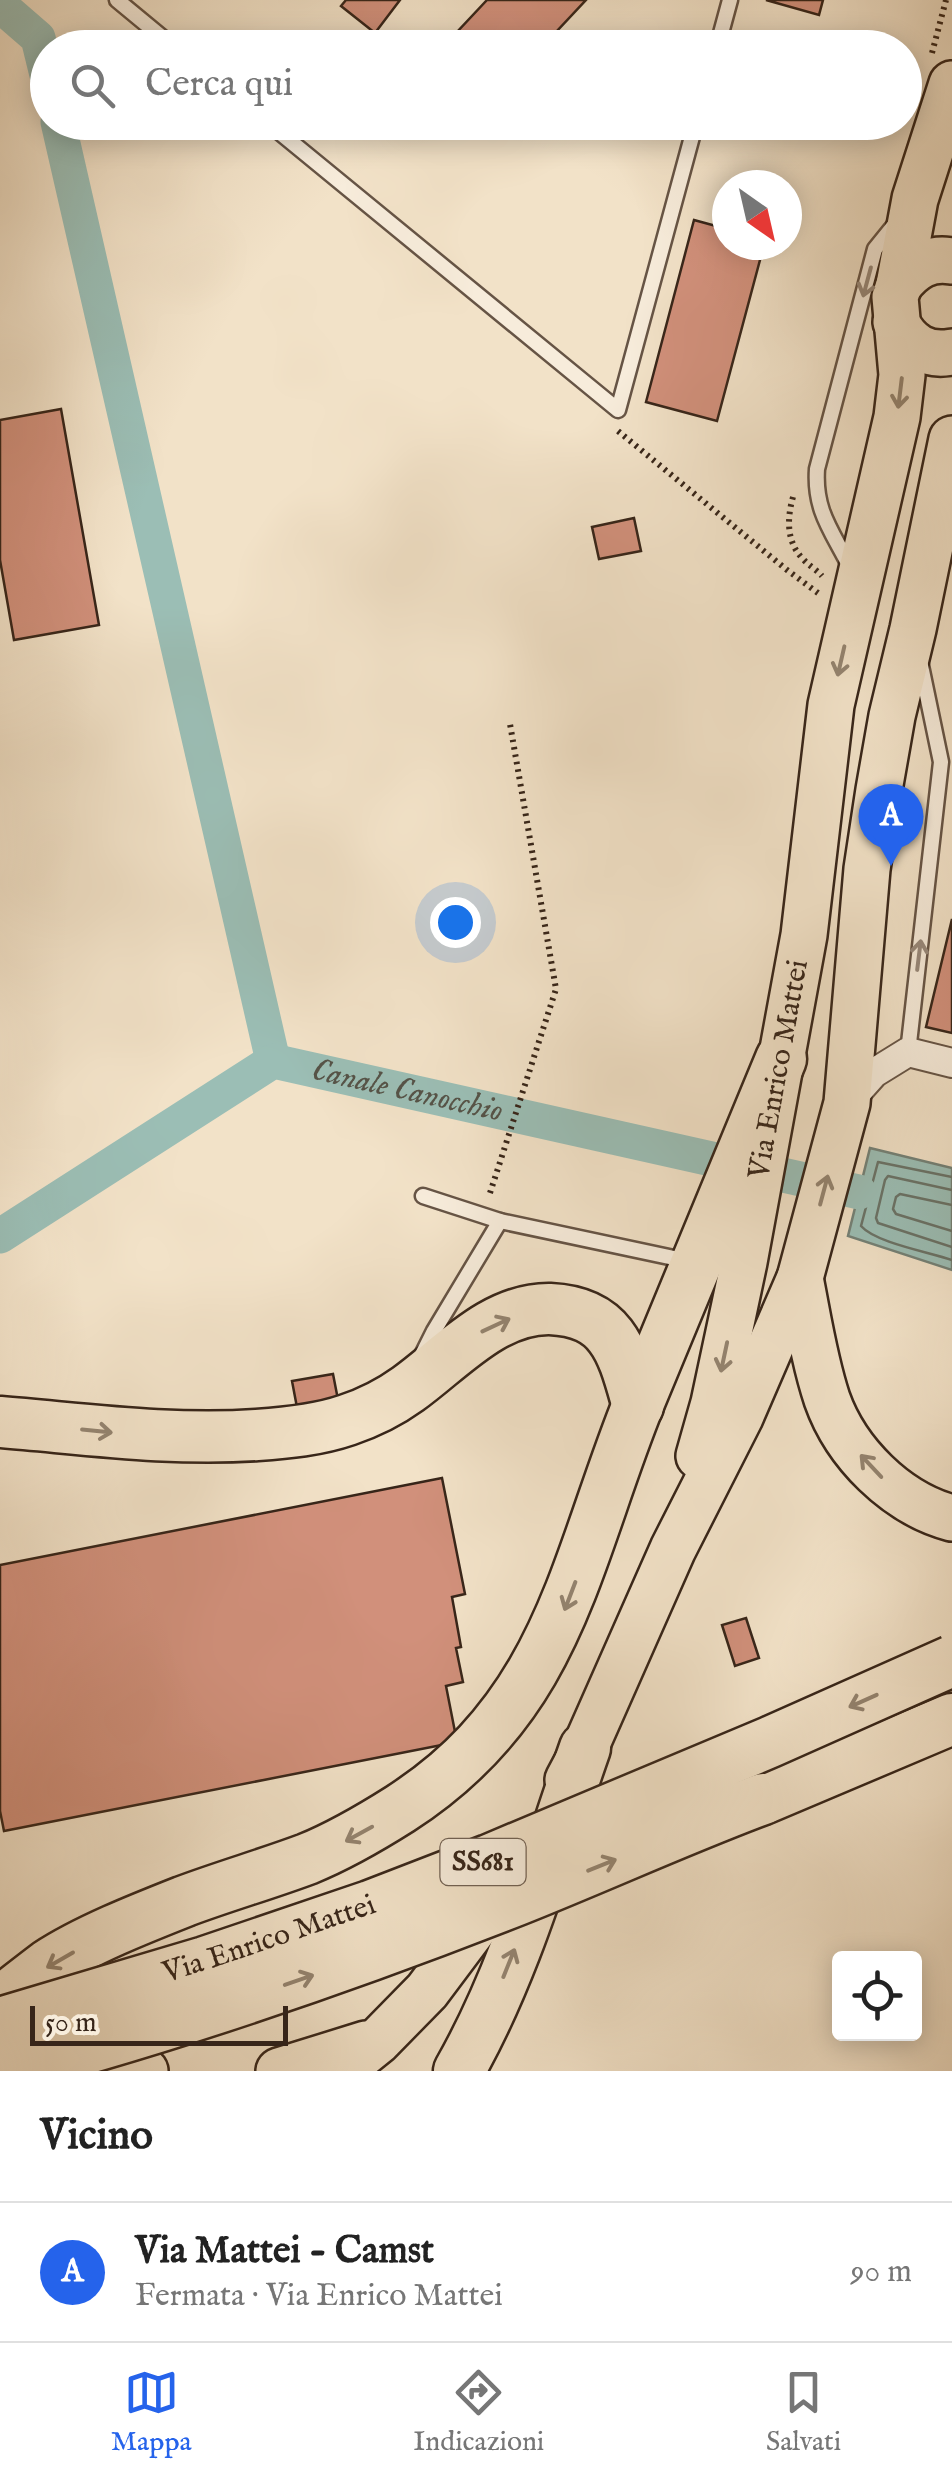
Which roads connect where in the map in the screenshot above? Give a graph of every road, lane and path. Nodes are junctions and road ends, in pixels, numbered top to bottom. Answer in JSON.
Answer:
{"nodes":[{"id":1,"x":117,"y":0,"type":"edge"},
{"id":2,"x":730,"y":0,"type":"edge"},
{"id":3,"x":153,"y":30,"type":"edge"},
{"id":4,"x":722,"y":30,"type":"edge"},
{"id":5,"x":952,"y":84,"type":"edge"},
{"id":6,"x":289,"y":140,"type":"edge"},
{"id":7,"x":691,"y":140,"type":"edge"},
{"id":8,"x":914,"y":199,"type":"junction"},
{"id":9,"x":952,"y":261,"type":"edge"},
{"id":10,"x":898,"y":304,"type":"junction"},
{"id":11,"x":952,"y":352,"type":"edge"},
{"id":12,"x":952,"y":440,"type":"edge"},
{"id":13,"x":858,"y":583,"type":"junction"},
{"id":14,"x":913,"y":629,"type":"junction"},
{"id":15,"x":510,"y":724,"type":"dead end"},
{"id":16,"x":908,"y":1052,"type":"junction"},
{"id":17,"x":781,"y":1059,"type":"joint"},
{"id":18,"x":952,"y":1063,"type":"edge"},
{"id":19,"x":847,"y":1102,"type":"junction"},
{"id":20,"x":494,"y":1178,"type":"dead end"},
{"id":21,"x":422,"y":1196,"type":"dead end"},
{"id":22,"x":500,"y":1222,"type":"junction"},
{"id":23,"x":715,"y":1259,"type":"junction"},
{"id":24,"x":800,"y":1278,"type":"junction"},
{"id":25,"x":405,"y":1391,"type":"junction"},
{"id":26,"x":638,"y":1406,"type":"junction"},
{"id":27,"x":0,"y":1422,"type":"edge"},
{"id":28,"x":952,"y":1518,"type":"edge"},
{"id":29,"x":673,"y":1549,"type":"junction"},
{"id":30,"x":952,"y":1662,"type":"edge"},
{"id":31,"x":952,"y":1719,"type":"edge"},
{"id":32,"x":585,"y":1748,"type":"junction"},
{"id":33,"x":0,"y":2002,"type":"edge"},
{"id":34,"x":0,"y":2023,"type":"edge"},
{"id":35,"x":378,"y":2041,"type":"junction"},
{"id":36,"x":0,"y":2042,"type":"edge"},
{"id":37,"x":104,"y":2046,"type":"junction"},
{"id":38,"x":464,"y":2061,"type":"edge"},
{"id":39,"x":5,"y":2071,"type":"edge"},
{"id":40,"x":145,"y":2071,"type":"edge"},
{"id":41,"x":160,"y":2071,"type":"edge"},
{"id":42,"x":279,"y":2071,"type":"edge"},
{"id":43,"x":340,"y":2071,"type":"edge"}],
"edges":[{"from":1,"to":3,"type":"lane"},
{"from":2,"to":4,"type":"lane"},
{"from":5,"to":8,"type":"main road","name":"Via Enrico Mattei"},
{"from":6,"to":7,"type":"lane"},
{"from":8,"to":10,"type":"main road","name":"Via Enrico Mattei"},
{"from":8,"to":13,"type":"lane","name":"Via Enrico Mattei","one_way":true},
{"from":9,"to":10,"type":"main road"},
{"from":10,"to":11,"type":"main road"},
{"from":10,"to":13,"type":"main road","name":"Via Enrico Mattei","one_way":true},
{"from":12,"to":14,"type":"main road","name":"Via Enrico Mattei"},
{"from":13,"to":17,"type":"main road","name":"Via Enrico Mattei","one_way":true},
{"from":16,"to":14,"type":"lane","one_way":true},
{"from":14,"to":19,"type":"main road","name":"Via Enrico Mattei"},
{"from":15,"to":20,"type":"path"},
{"from":16,"to":18,"type":"street"},
{"from":16,"to":19,"type":"street"},
{"from":17,"to":23,"type":"highway"},
{"from":24,"to":19,"type":"main road","name":"Via Enrico Mattei","one_way":true},
{"from":21,"to":22,"type":"lane"},
{"from":22,"to":23,"type":"lane"},
{"from":22,"to":25,"type":"lane"},
{"from":23,"to":26,"type":"highway"},
{"from":23,"to":29,"type":"main road","name":"Via Enrico Mattei","one_way":true},
{"from":28,"to":24,"type":"main road","one_way":true},
{"from":24,"to":29,"type":"main road","name":"Via Enrico Mattei"},
{"from":25,"to":26,"type":"highway","one_way":true},
{"from":27,"to":25,"type":"highway","one_way":true},
{"from":26,"to":33,"type":"highway","one_way":true},
{"from":29,"to":32,"type":"main road","name":"Via Enrico Mattei"},
{"from":30,"to":34,"type":"highway","name":"Via Enrico Mattei","number":"SS681","one_way":true,"bridge":true},
{"from":39,"to":31,"type":"highway","name":"Via Enrico Mattei","number":"SS681","one_way":true,"bridge":true},
{"from":32,"to":35,"type":"main road","name":"Via Enrico Mattei"},
{"from":38,"to":32,"type":"highway","one_way":true},
{"from":35,"to":42,"type":"main road","name":"Via Enrico Mattei"},
{"from":35,"to":43,"type":"main road","name":"Via Enrico Mattei"},
{"from":36,"to":37,"type":"main road"},
{"from":37,"to":40,"type":"main road"},
{"from":37,"to":41,"type":"main road"}]}
